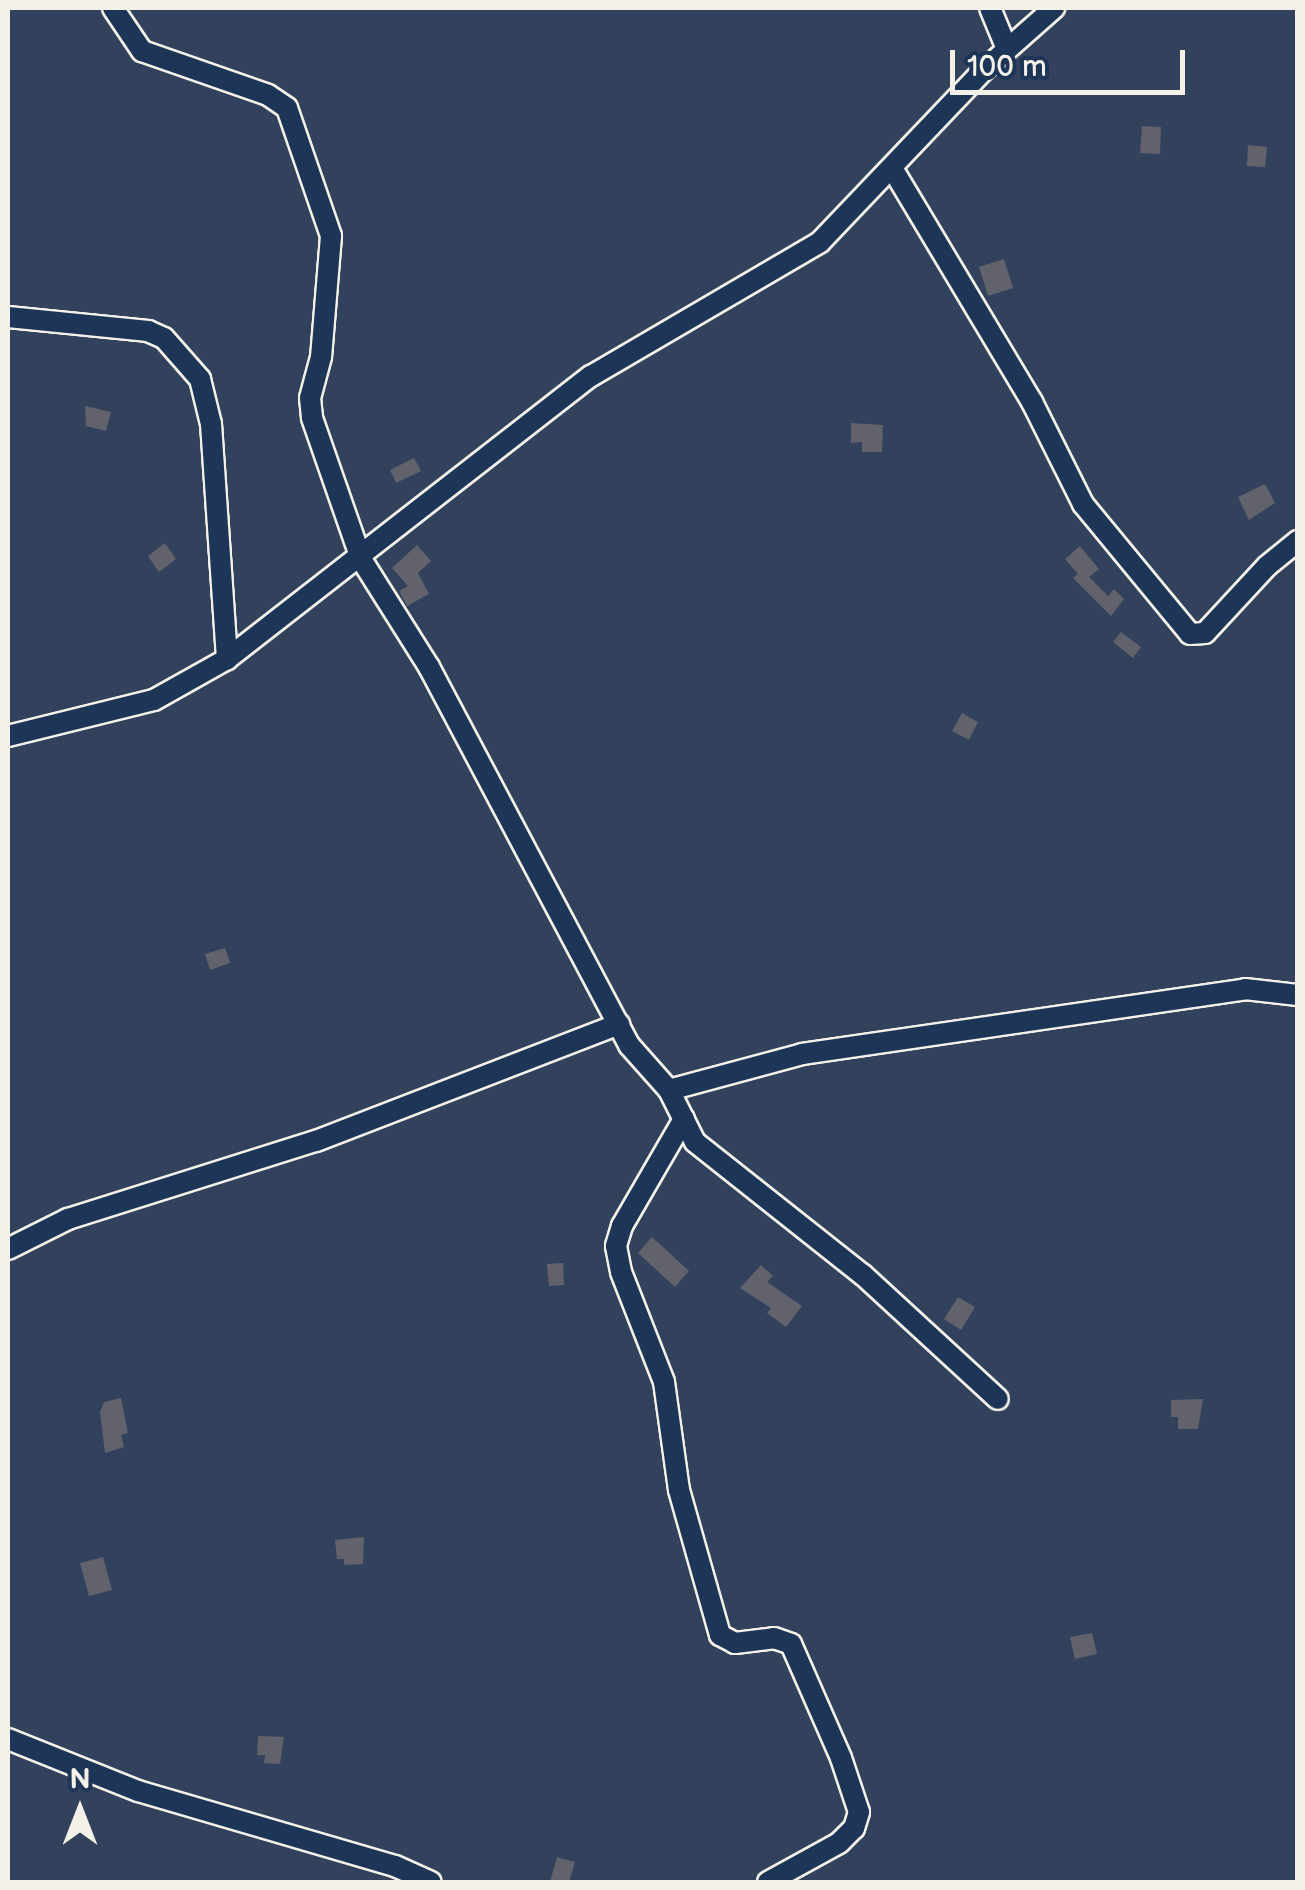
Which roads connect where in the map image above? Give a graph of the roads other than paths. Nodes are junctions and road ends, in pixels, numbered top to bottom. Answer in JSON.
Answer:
{"nodes":[{"id":1,"x":112,"y":8,"type":"edge"},
{"id":2,"x":990,"y":8,"type":"edge"},
{"id":3,"x":1054,"y":8,"type":"edge"},
{"id":4,"x":1006,"y":48,"type":"junction"},
{"id":5,"x":892,"y":168,"type":"junction"},
{"id":6,"x":8,"y":316,"type":"edge"},
{"id":7,"x":1298,"y":541,"type":"edge"},
{"id":8,"x":361,"y":558,"type":"junction"},
{"id":9,"x":227,"y":659,"type":"junction"},
{"id":10,"x":8,"y":736,"type":"edge"},
{"id":11,"x":1298,"y":994,"type":"edge"},
{"id":12,"x":619,"y":1024,"type":"junction"},
{"id":13,"x":669,"y":1090,"type":"junction"},
{"id":14,"x":684,"y":1119,"type":"junction"},
{"id":15,"x":8,"y":1249,"type":"edge"},
{"id":16,"x":998,"y":1400,"type":"dead end"},
{"id":17,"x":8,"y":1739,"type":"edge"},
{"id":18,"x":431,"y":1882,"type":"edge"},
{"id":19,"x":768,"y":1882,"type":"edge"}],
"edges":[{"from":1,"to":8,"type":"street"},
{"from":2,"to":4,"type":"street"},
{"from":3,"to":4,"type":"street"},
{"from":4,"to":5,"type":"street"},
{"from":5,"to":7,"type":"street"},
{"from":5,"to":8,"type":"street"},
{"from":6,"to":9,"type":"street"},
{"from":8,"to":9,"type":"street"},
{"from":8,"to":12,"type":"street"},
{"from":9,"to":10,"type":"street"},
{"from":11,"to":13,"type":"street"},
{"from":12,"to":13,"type":"street"},
{"from":12,"to":15,"type":"street"},
{"from":13,"to":14,"type":"street"},
{"from":14,"to":16,"type":"street"},
{"from":14,"to":19,"type":"street"},
{"from":17,"to":18,"type":"street"}]}
